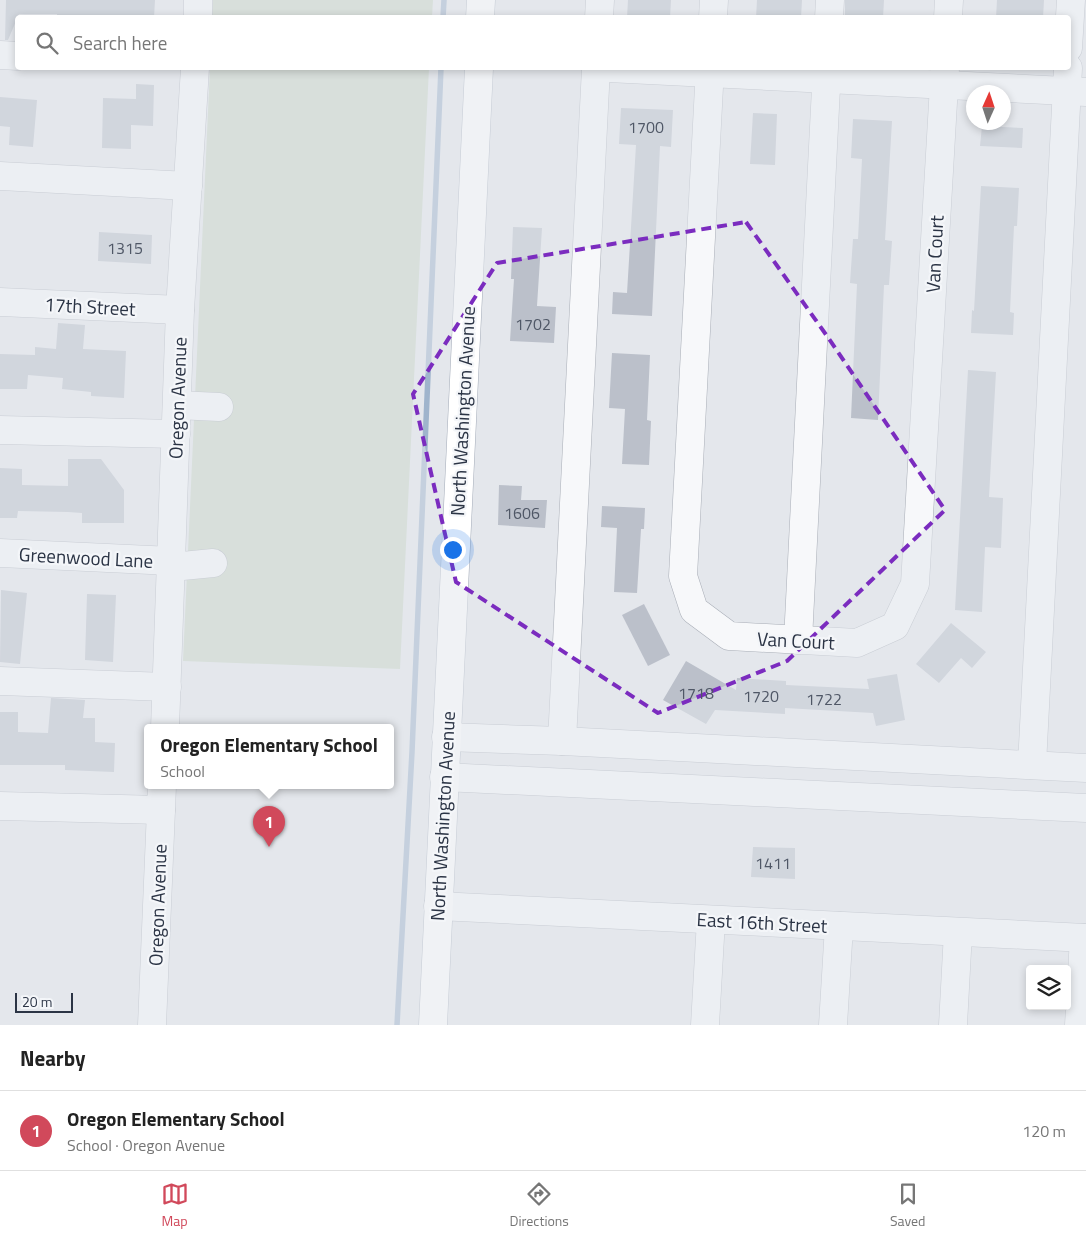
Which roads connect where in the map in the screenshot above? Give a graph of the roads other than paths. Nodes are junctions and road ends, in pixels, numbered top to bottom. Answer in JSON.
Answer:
{"nodes":[{"id":1,"x":198,"y":0,"type":"edge"},
{"id":2,"x":481,"y":0,"type":"edge"},
{"id":3,"x":600,"y":0,"type":"edge"},
{"id":4,"x":714,"y":0,"type":"edge"},
{"id":5,"x":830,"y":0,"type":"edge"},
{"id":6,"x":949,"y":0,"type":"edge"},
{"id":7,"x":1071,"y":0,"type":"edge"},
{"id":8,"x":198,"y":15,"type":"edge"},
{"id":9,"x":480,"y":15,"type":"edge"},
{"id":10,"x":599,"y":15,"type":"edge"},
{"id":11,"x":712,"y":15,"type":"edge"},
{"id":12,"x":829,"y":15,"type":"edge"},
{"id":13,"x":948,"y":15,"type":"edge"},
{"id":14,"x":1070,"y":15,"type":"edge"},
{"id":15,"x":0,"y":55,"type":"edge"},
{"id":16,"x":15,"y":56,"type":"edge"},
{"id":17,"x":195,"y":70,"type":"edge"},
{"id":18,"x":478,"y":70,"type":"edge"},
{"id":19,"x":596,"y":70,"type":"edge"},
{"id":20,"x":710,"y":70,"type":"edge"},
{"id":21,"x":826,"y":73,"type":"edge"},
{"id":22,"x":944,"y":76,"type":"edge"},
{"id":23,"x":1073,"y":83,"type":"edge"},
{"id":24,"x":0,"y":176,"type":"edge"},
{"id":25,"x":188,"y":186,"type":"junction"},
{"id":26,"x":0,"y":302,"type":"edge"},
{"id":27,"x":180,"y":310,"type":"junction"},
{"id":28,"x":177,"y":405,"type":"junction"},
{"id":29,"x":219,"y":407,"type":"dead end"},
{"id":30,"x":0,"y":430,"type":"edge"},
{"id":31,"x":176,"y":434,"type":"junction"},
{"id":32,"x":0,"y":553,"type":"edge"},
{"id":33,"x":214,"y":562,"type":"dead end"},
{"id":34,"x":172,"y":564,"type":"junction"},
{"id":35,"x":798,"y":640,"type":"junction"},
{"id":36,"x":0,"y":680,"type":"edge"},
{"id":37,"x":167,"y":687,"type":"junction"},
{"id":38,"x":165,"y":724,"type":"edge"},
{"id":39,"x":446,"y":737,"type":"junction"},
{"id":40,"x":562,"y":741,"type":"junction"},
{"id":41,"x":1032,"y":765,"type":"junction"},
{"id":42,"x":1086,"y":768,"type":"edge"},
{"id":43,"x":444,"y":777,"type":"junction"},
{"id":44,"x":162,"y":798,"type":"edge"},
{"id":45,"x":0,"y":806,"type":"edge"},
{"id":46,"x":1086,"y":808,"type":"edge"},
{"id":47,"x":438,"y":906,"type":"junction"},
{"id":48,"x":711,"y":920,"type":"junction"},
{"id":49,"x":839,"y":926,"type":"junction"},
{"id":50,"x":958,"y":932,"type":"junction"},
{"id":51,"x":1085,"y":938,"type":"edge"},
{"id":52,"x":152,"y":1025,"type":"edge"},
{"id":53,"x":433,"y":1025,"type":"edge"},
{"id":54,"x":705,"y":1025,"type":"edge"},
{"id":55,"x":833,"y":1025,"type":"edge"},
{"id":56,"x":953,"y":1025,"type":"edge"},
{"id":57,"x":1079,"y":1025,"type":"edge"}],
"edges":[{"from":1,"to":8,"type":"street"},
{"from":2,"to":9,"type":"main road"},
{"from":3,"to":10,"type":"street"},
{"from":4,"to":11,"type":"street"},
{"from":5,"to":12,"type":"street"},
{"from":6,"to":13,"type":"street"},
{"from":7,"to":14,"type":"street"},
{"from":15,"to":16,"type":"street"},
{"from":17,"to":25,"type":"street","name":"Oregon Avenue"},
{"from":18,"to":39,"type":"main road","name":"North Washington Avenue"},
{"from":19,"to":40,"type":"street"},
{"from":20,"to":21,"type":"street"},
{"from":20,"to":35,"type":"street","name":"Van Court"},
{"from":21,"to":22,"type":"street"},
{"from":21,"to":35,"type":"street"},
{"from":22,"to":23,"type":"street"},
{"from":22,"to":35,"type":"street","name":"Van Court"},
{"from":23,"to":41,"type":"street"},
{"from":24,"to":25,"type":"street"},
{"from":25,"to":27,"type":"street","name":"Oregon Avenue"},
{"from":26,"to":27,"type":"street","name":"17th Street"},
{"from":27,"to":28,"type":"street","name":"Oregon Avenue"},
{"from":28,"to":29,"type":"street"},
{"from":28,"to":31,"type":"street","name":"Oregon Avenue"},
{"from":30,"to":31,"type":"street"},
{"from":31,"to":34,"type":"street","name":"Oregon Avenue"},
{"from":32,"to":34,"type":"street","name":"Greenwood Lane"},
{"from":33,"to":34,"type":"street","name":"Greenwood Lane"},
{"from":34,"to":37,"type":"street","name":"Oregon Avenue"},
{"from":36,"to":37,"type":"street"},
{"from":37,"to":38,"type":"street","name":"Oregon Avenue"},
{"from":39,"to":40,"type":"street"},
{"from":39,"to":43,"type":"main road","name":"North Washington Avenue"},
{"from":40,"to":41,"type":"street"},
{"from":41,"to":42,"type":"street"},
{"from":43,"to":46,"type":"street"},
{"from":43,"to":47,"type":"main road","name":"North Washington Avenue"},
{"from":44,"to":45,"type":"street"},
{"from":44,"to":52,"type":"street","name":"Oregon Avenue"},
{"from":47,"to":48,"type":"street","name":"East 16th Street"},
{"from":47,"to":53,"type":"main road","name":"North Washington Avenue"},
{"from":48,"to":49,"type":"street","name":"East 16th Street"},
{"from":48,"to":54,"type":"street"},
{"from":49,"to":50,"type":"street","name":"East 16th Street"},
{"from":49,"to":55,"type":"street"},
{"from":50,"to":51,"type":"street","name":"East 16th Street"},
{"from":50,"to":56,"type":"street"},
{"from":51,"to":57,"type":"street"}]}
